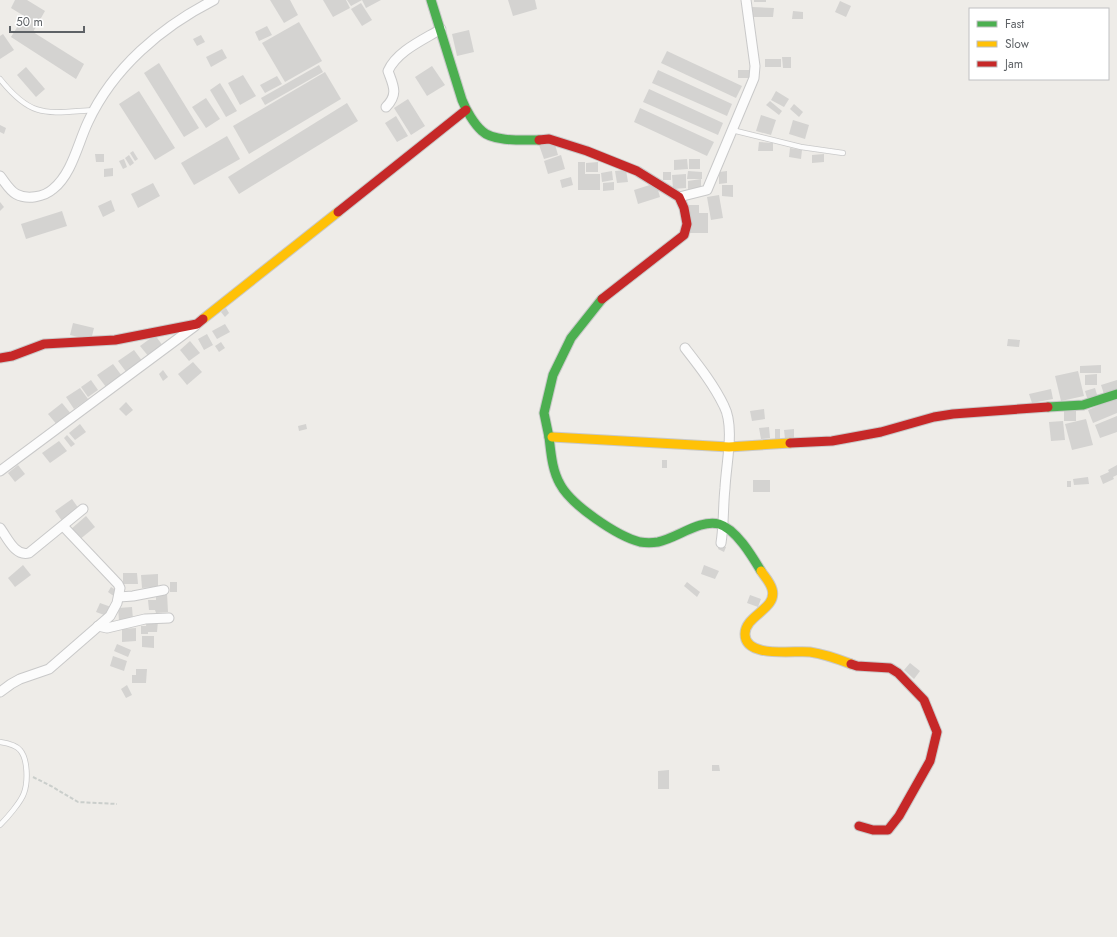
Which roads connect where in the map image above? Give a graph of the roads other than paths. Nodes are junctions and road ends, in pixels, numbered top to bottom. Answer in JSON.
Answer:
{"nodes":[{"id":1,"x":214,"y":0,"type":"edge"},
{"id":2,"x":431,"y":0,"type":"edge"},
{"id":3,"x":746,"y":0,"type":"edge"},
{"id":4,"x":441,"y":29,"type":"junction"},
{"id":5,"x":0,"y":79,"type":"edge"},
{"id":6,"x":386,"y":107,"type":"dead end"},
{"id":7,"x":94,"y":110,"type":"junction"},
{"id":8,"x":466,"y":110,"type":"junction"},
{"id":9,"x":732,"y":130,"type":"junction"},
{"id":10,"x":842,"y":153,"type":"dead end"},
{"id":11,"x":0,"y":176,"type":"edge"},
{"id":12,"x":679,"y":197,"type":"junction"},
{"id":13,"x":198,"y":324,"type":"junction"},
{"id":14,"x":684,"y":348,"type":"dead end"},
{"id":15,"x":0,"y":358,"type":"edge"},
{"id":16,"x":1117,"y":394,"type":"edge"},
{"id":17,"x":548,"y":437,"type":"junction"},
{"id":18,"x":729,"y":447,"type":"junction"},
{"id":19,"x":0,"y":471,"type":"edge"},
{"id":20,"x":83,"y":509,"type":"dead end"},
{"id":21,"x":63,"y":526,"type":"junction"},
{"id":22,"x":724,"y":526,"type":"junction"},
{"id":23,"x":0,"y":528,"type":"edge"},
{"id":24,"x":721,"y":543,"type":"dead end"},
{"id":25,"x":164,"y":590,"type":"dead end"},
{"id":26,"x":119,"y":597,"type":"junction"},
{"id":27,"x":169,"y":618,"type":"dead end"},
{"id":28,"x":98,"y":626,"type":"junction"},
{"id":29,"x":0,"y":692,"type":"edge"},
{"id":30,"x":0,"y":742,"type":"edge"},
{"id":31,"x":0,"y":826,"type":"edge"},
{"id":32,"x":859,"y":826,"type":"dead end"}],
"edges":[{"from":1,"to":7,"type":"street"},
{"from":2,"to":4,"type":"street"},
{"from":3,"to":9,"type":"street"},
{"from":4,"to":6,"type":"street"},
{"from":4,"to":8,"type":"street"},
{"from":5,"to":7,"type":"lane"},
{"from":7,"to":11,"type":"street"},
{"from":8,"to":12,"type":"street"},
{"from":8,"to":13,"type":"street"},
{"from":9,"to":10,"type":"lane"},
{"from":9,"to":12,"type":"street"},
{"from":12,"to":17,"type":"street"},
{"from":13,"to":15,"type":"street"},
{"from":13,"to":19,"type":"street"},
{"from":14,"to":18,"type":"street"},
{"from":16,"to":18,"type":"street"},
{"from":17,"to":18,"type":"street"},
{"from":17,"to":22,"type":"street"},
{"from":18,"to":22,"type":"street"},
{"from":20,"to":21,"type":"street"},
{"from":21,"to":23,"type":"street"},
{"from":21,"to":26,"type":"street"},
{"from":22,"to":24,"type":"street"},
{"from":22,"to":32,"type":"street"},
{"from":25,"to":26,"type":"street"},
{"from":26,"to":28,"type":"street"},
{"from":27,"to":28,"type":"street"},
{"from":28,"to":29,"type":"street"},
{"from":30,"to":31,"type":"lane"}]}
